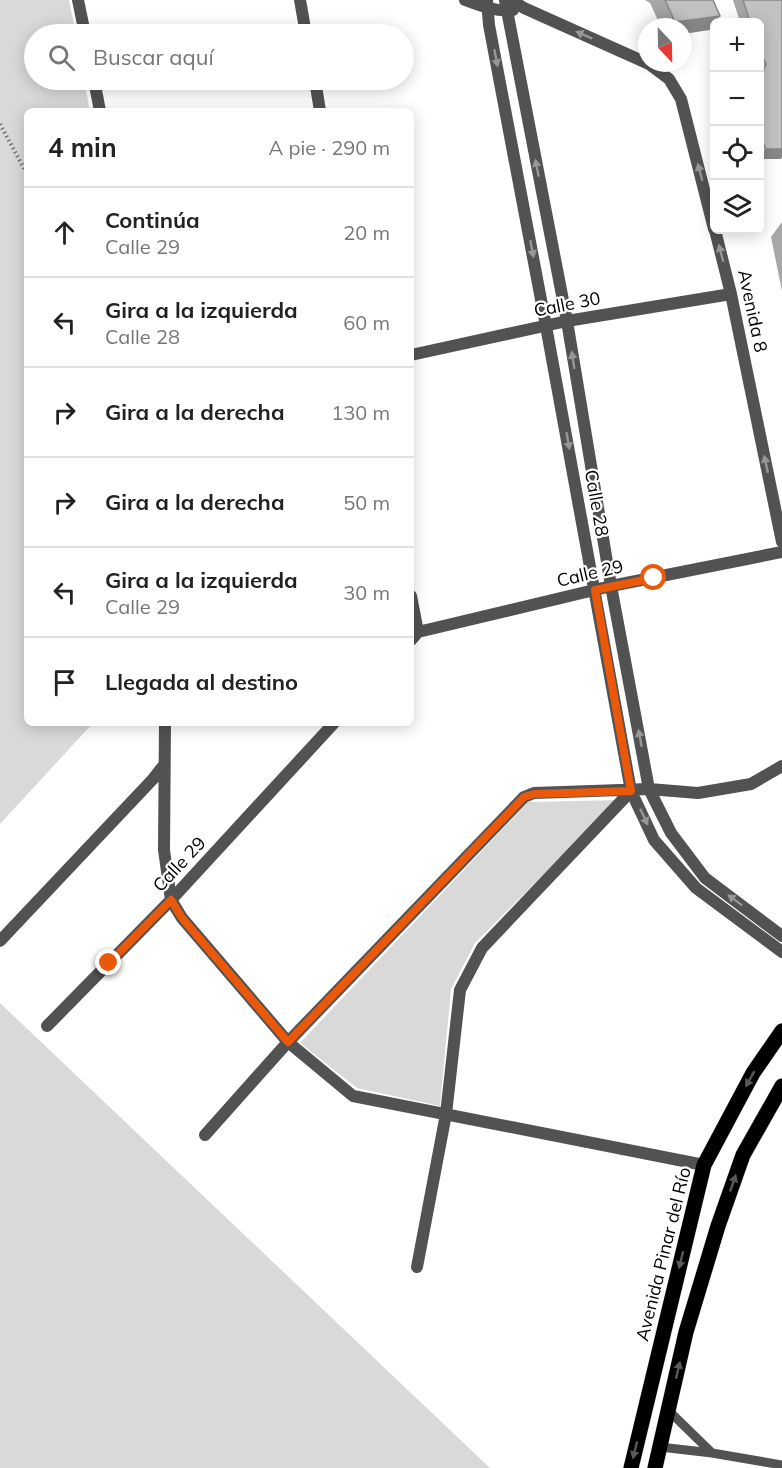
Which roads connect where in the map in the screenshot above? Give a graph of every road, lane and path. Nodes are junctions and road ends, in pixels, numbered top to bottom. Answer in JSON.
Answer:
{"nodes":[{"id":1,"x":78,"y":0,"type":"edge"},
{"id":2,"x":300,"y":0,"type":"edge"},
{"id":3,"x":465,"y":0,"type":"edge"},
{"id":4,"x":487,"y":4,"type":"edge"},
{"id":5,"x":508,"y":4,"type":"edge"},
{"id":6,"x":83,"y":24,"type":"edge"},
{"id":7,"x":304,"y":24,"type":"edge"},
{"id":8,"x":96,"y":90,"type":"edge"},
{"id":9,"x":317,"y":90,"type":"edge"},
{"id":10,"x":99,"y":108,"type":"edge"},
{"id":11,"x":320,"y":108,"type":"edge"},
{"id":12,"x":0,"y":124,"type":"edge"},
{"id":13,"x":24,"y":168,"type":"edge"},
{"id":14,"x":710,"y":210,"type":"edge"},
{"id":15,"x":716,"y":234,"type":"edge"},
{"id":16,"x":731,"y":294,"type":"junction"},
{"id":17,"x":567,"y":321,"type":"junction"},
{"id":18,"x":546,"y":326,"type":"junction"},
{"id":19,"x":414,"y":355,"type":"edge"},
{"id":20,"x":779,"y":514,"type":"edge"},
{"id":21,"x":782,"y":542,"type":"edge"},
{"id":22,"x":782,"y":552,"type":"edge"},
{"id":23,"x":611,"y":586,"type":"junction"},
{"id":24,"x":595,"y":590,"type":"junction"},
{"id":25,"x":415,"y":636,"type":"edge"},
{"id":26,"x":165,"y":726,"type":"edge"},
{"id":27,"x":331,"y":726,"type":"edge"},
{"id":28,"x":164,"y":765,"type":"junction"},
{"id":29,"x":782,"y":766,"type":"edge"},
{"id":30,"x":649,"y":789,"type":"junction"},
{"id":31,"x":631,"y":791,"type":"junction"},
{"id":32,"x":171,"y":900,"type":"junction"},
{"id":33,"x":782,"y":936,"type":"edge"},
{"id":34,"x":0,"y":941,"type":"edge"},
{"id":35,"x":782,"y":952,"type":"edge"},
{"id":36,"x":47,"y":1026,"type":"dead end"},
{"id":37,"x":782,"y":1031,"type":"edge"},
{"id":38,"x":288,"y":1042,"type":"junction"},
{"id":39,"x":782,"y":1086,"type":"edge"},
{"id":40,"x":446,"y":1114,"type":"junction"},
{"id":41,"x":205,"y":1135,"type":"dead end"},
{"id":42,"x":704,"y":1165,"type":"junction"},
{"id":43,"x":417,"y":1267,"type":"dead end"},
{"id":44,"x":668,"y":1410,"type":"junction"},
{"id":45,"x":660,"y":1447,"type":"junction"},
{"id":46,"x":712,"y":1453,"type":"junction"},
{"id":47,"x":782,"y":1465,"type":"edge"},
{"id":48,"x":631,"y":1468,"type":"edge"},
{"id":49,"x":655,"y":1468,"type":"edge"}],
"edges":[{"from":1,"to":6,"type":"street"},
{"from":2,"to":7,"type":"street"},
{"from":3,"to":4,"type":"street","name":"Avenida 8"},
{"from":4,"to":5,"type":"street","name":"Avenida 8"},
{"from":4,"to":18,"type":"street","name":"Calle 28","one_way":true},
{"from":14,"to":5,"type":"street","name":"Avenida 8","one_way":true},
{"from":17,"to":5,"type":"street","name":"Calle 28","one_way":true},
{"from":8,"to":10,"type":"street"},
{"from":9,"to":11,"type":"street"},
{"from":12,"to":13,"type":"path"},
{"from":16,"to":15,"type":"street","name":"Avenida 8","one_way":true},
{"from":16,"to":17,"type":"street","name":"Calle 30"},
{"from":20,"to":16,"type":"street","name":"Avenida 8","one_way":true},
{"from":17,"to":18,"type":"street","name":"Calle 30"},
{"from":23,"to":17,"type":"street","name":"Calle 28","one_way":true},
{"from":18,"to":19,"type":"street","name":"Calle 30"},
{"from":18,"to":24,"type":"street","name":"Calle 28","one_way":true},
{"from":20,"to":21,"type":"street","name":"Avenida 8"},
{"from":22,"to":23,"type":"street","name":"Calle 29"},
{"from":23,"to":24,"type":"street","name":"Calle 29"},
{"from":30,"to":23,"type":"street","name":"Calle 28","one_way":true},
{"from":24,"to":25,"type":"street","name":"Calle 29"},
{"from":24,"to":31,"type":"street","name":"Calle 28"},
{"from":26,"to":28,"type":"street"},
{"from":27,"to":32,"type":"street","name":"Calle 29"},
{"from":28,"to":32,"type":"street"},
{"from":28,"to":34,"type":"street"},
{"from":29,"to":30,"type":"street"},
{"from":30,"to":31,"type":"street"},
{"from":33,"to":30,"type":"street","name":"Calle 28","one_way":true},
{"from":31,"to":35,"type":"street","name":"Calle 28","one_way":true},
{"from":31,"to":38,"type":"street"},
{"from":31,"to":40,"type":"street"},
{"from":32,"to":36,"type":"street","name":"Calle 29"},
{"from":32,"to":38,"type":"street"},
{"from":37,"to":42,"type":"main road","name":"Avenida Pinar del Río","one_way":true},
{"from":38,"to":40,"type":"street"},
{"from":38,"to":41,"type":"street"},
{"from":44,"to":39,"type":"main road","one_way":true},
{"from":40,"to":42,"type":"street"},
{"from":40,"to":43,"type":"street"},
{"from":42,"to":48,"type":"main road","name":"Avenida Pinar del Río","one_way":true},
{"from":44,"to":45,"type":"main road"},
{"from":44,"to":46,"type":"lane"},
{"from":45,"to":46,"type":"lane"},
{"from":45,"to":49,"type":"main road"},
{"from":46,"to":47,"type":"lane"}]}
